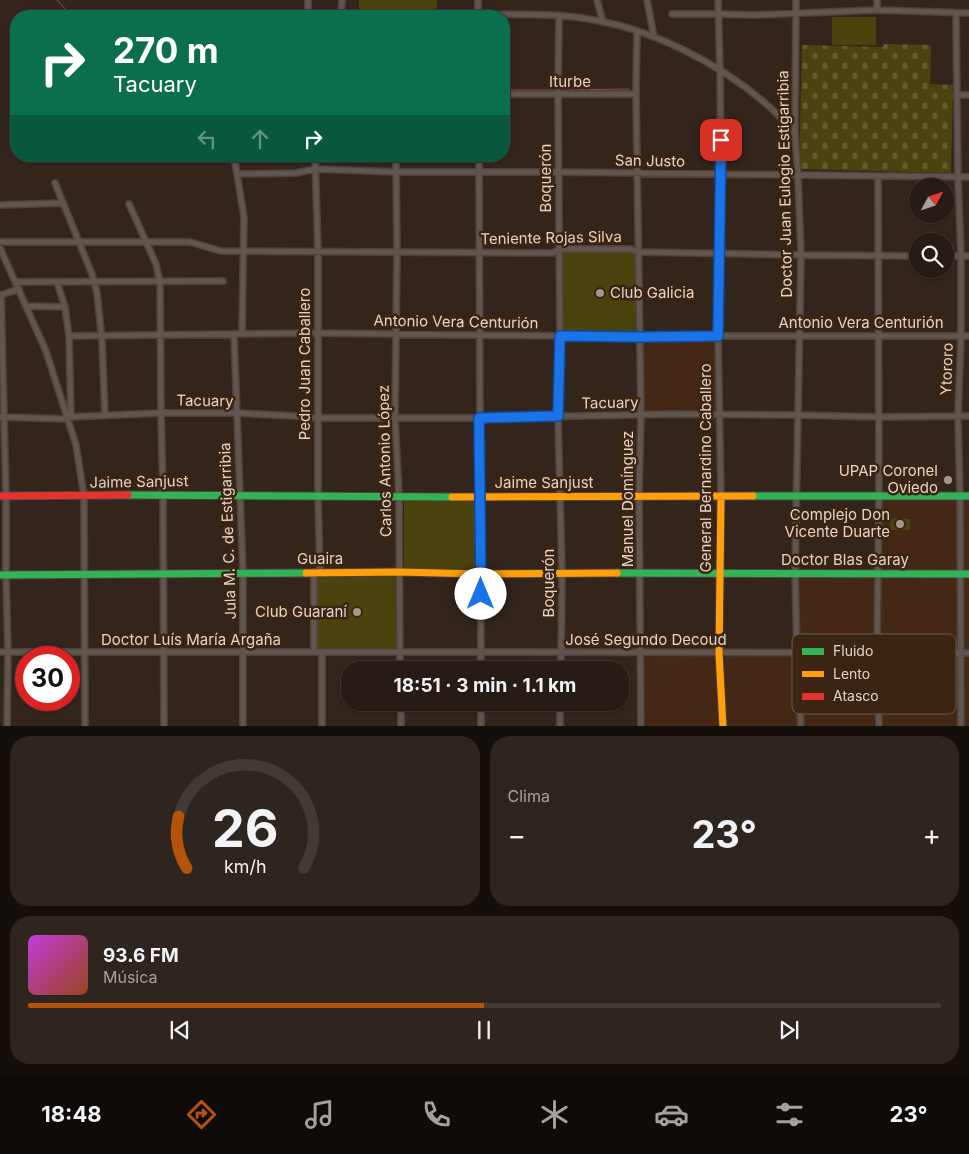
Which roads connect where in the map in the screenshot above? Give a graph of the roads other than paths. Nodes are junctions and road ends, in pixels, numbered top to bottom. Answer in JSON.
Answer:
{"nodes":[{"id":1,"x":597,"y":0,"type":"edge"},
{"id":2,"x":647,"y":0,"type":"edge"},
{"id":3,"x":718,"y":0,"type":"edge"},
{"id":4,"x":796,"y":0,"type":"edge"},
{"id":5,"x":877,"y":0,"type":"edge"},
{"id":6,"x":877,"y":10,"type":"junction"},
{"id":7,"x":956,"y":13,"type":"junction"},
{"id":8,"x":969,"y":13,"type":"edge"},
{"id":9,"x":672,"y":14,"type":"dead end"},
{"id":10,"x":718,"y":14,"type":"junction"},
{"id":11,"x":795,"y":14,"type":"junction"},
{"id":12,"x":510,"y":15,"type":"edge"},
{"id":13,"x":559,"y":16,"type":"junction"},
{"id":14,"x":603,"y":22,"type":"junction"},
{"id":15,"x":638,"y":31,"type":"junction"},
{"id":16,"x":654,"y":37,"type":"junction"},
{"id":17,"x":720,"y":69,"type":"junction"},
{"id":18,"x":510,"y":94,"type":"edge"},
{"id":19,"x":558,"y":94,"type":"junction"},
{"id":20,"x":636,"y":94,"type":"junction"},
{"id":21,"x":957,"y":95,"type":"junction"},
{"id":22,"x":969,"y":95,"type":"edge"},
{"id":23,"x":795,"y":133,"type":"junction"},
{"id":24,"x":235,"y":162,"type":"edge"},
{"id":25,"x":315,"y":162,"type":"edge"},
{"id":26,"x":396,"y":162,"type":"edge"},
{"id":27,"x":480,"y":162,"type":"edge"},
{"id":28,"x":315,"y":169,"type":"junction"},
{"id":29,"x":397,"y":172,"type":"junction"},
{"id":30,"x":558,"y":172,"type":"junction"},
{"id":31,"x":480,"y":173,"type":"junction"},
{"id":32,"x":237,"y":174,"type":"junction"},
{"id":33,"x":638,"y":174,"type":"junction"},
{"id":34,"x":721,"y":175,"type":"junction"},
{"id":35,"x":798,"y":176,"type":"junction"},
{"id":36,"x":878,"y":176,"type":"junction"},
{"id":37,"x":958,"y":177,"type":"junction"},
{"id":38,"x":969,"y":177,"type":"edge"},
{"id":39,"x":55,"y":183,"type":"dead end"},
{"id":40,"x":63,"y":203,"type":"junction"},
{"id":41,"x":129,"y":204,"type":"dead end"},
{"id":42,"x":0,"y":205,"type":"edge"},
{"id":43,"x":0,"y":242,"type":"edge"},
{"id":44,"x":80,"y":242,"type":"junction"},
{"id":45,"x":146,"y":243,"type":"junction"},
{"id":46,"x":0,"y":248,"type":"edge"},
{"id":47,"x":559,"y":249,"type":"junction"},
{"id":48,"x":243,"y":250,"type":"junction"},
{"id":49,"x":318,"y":251,"type":"junction"},
{"id":50,"x":397,"y":252,"type":"junction"},
{"id":51,"x":480,"y":252,"type":"junction"},
{"id":52,"x":639,"y":252,"type":"junction"},
{"id":53,"x":720,"y":254,"type":"junction"},
{"id":54,"x":801,"y":255,"type":"junction"},
{"id":55,"x":879,"y":256,"type":"junction"},
{"id":56,"x":909,"y":256,"type":"edge"},
{"id":57,"x":954,"y":256,"type":"edge"},
{"id":58,"x":961,"y":256,"type":"junction"},
{"id":59,"x":969,"y":256,"type":"edge"},
{"id":60,"x":223,"y":281,"type":"dead end"},
{"id":61,"x":15,"y":282,"type":"junction"},
{"id":62,"x":57,"y":282,"type":"junction"},
{"id":63,"x":94,"y":282,"type":"junction"},
{"id":64,"x":160,"y":282,"type":"junction"},
{"id":65,"x":19,"y":289,"type":"junction"},
{"id":66,"x":26,"y":306,"type":"junction"},
{"id":67,"x":65,"y":307,"type":"junction"},
{"id":68,"x":318,"y":333,"type":"junction"},
{"id":69,"x":161,"y":334,"type":"junction"},
{"id":70,"x":234,"y":334,"type":"junction"},
{"id":71,"x":242,"y":334,"type":"junction"},
{"id":72,"x":396,"y":334,"type":"junction"},
{"id":73,"x":101,"y":335,"type":"junction"},
{"id":74,"x":480,"y":335,"type":"junction"},
{"id":75,"x":69,"y":336,"type":"junction"},
{"id":76,"x":560,"y":336,"type":"junction"},
{"id":77,"x":718,"y":336,"type":"junction"},
{"id":78,"x":800,"y":336,"type":"junction"},
{"id":79,"x":878,"y":336,"type":"junction"},
{"id":80,"x":961,"y":336,"type":"junction"},
{"id":81,"x":969,"y":336,"type":"edge"},
{"id":82,"x":640,"y":337,"type":"junction"},
{"id":83,"x":161,"y":413,"type":"junction"},
{"id":84,"x":237,"y":414,"type":"junction"},
{"id":85,"x":798,"y":414,"type":"junction"},
{"id":86,"x":641,"y":415,"type":"junction"},
{"id":87,"x":720,"y":415,"type":"junction"},
{"id":88,"x":105,"y":416,"type":"junction"},
{"id":89,"x":558,"y":416,"type":"junction"},
{"id":90,"x":958,"y":416,"type":"junction"},
{"id":91,"x":969,"y":416,"type":"edge"},
{"id":92,"x":2,"y":417,"type":"edge"},
{"id":93,"x":879,"y":417,"type":"junction"},
{"id":94,"x":69,"y":418,"type":"junction"},
{"id":95,"x":317,"y":418,"type":"junction"},
{"id":96,"x":395,"y":418,"type":"junction"},
{"id":97,"x":479,"y":418,"type":"junction"},
{"id":98,"x":163,"y":495,"type":"junction"},
{"id":99,"x":241,"y":495,"type":"junction"},
{"id":100,"x":318,"y":495,"type":"junction"},
{"id":101,"x":3,"y":496,"type":"edge"},
{"id":102,"x":84,"y":496,"type":"junction"},
{"id":103,"x":399,"y":496,"type":"junction"},
{"id":104,"x":481,"y":496,"type":"junction"},
{"id":105,"x":560,"y":496,"type":"junction"},
{"id":106,"x":639,"y":496,"type":"junction"},
{"id":107,"x":721,"y":496,"type":"junction"},
{"id":108,"x":796,"y":496,"type":"junction"},
{"id":109,"x":879,"y":496,"type":"junction"},
{"id":110,"x":960,"y":496,"type":"junction"},
{"id":111,"x":969,"y":496,"type":"edge"},
{"id":112,"x":317,"y":572,"type":"junction"},
{"id":113,"x":400,"y":572,"type":"junction"},
{"id":114,"x":720,"y":572,"type":"junction"},
{"id":115,"x":243,"y":573,"type":"junction"},
{"id":116,"x":640,"y":573,"type":"junction"},
{"id":117,"x":795,"y":573,"type":"junction"},
{"id":118,"x":878,"y":573,"type":"junction"},
{"id":119,"x":164,"y":574,"type":"junction"},
{"id":120,"x":481,"y":574,"type":"junction"},
{"id":121,"x":562,"y":574,"type":"junction"},
{"id":122,"x":961,"y":574,"type":"junction"},
{"id":123,"x":969,"y":574,"type":"edge"},
{"id":124,"x":3,"y":575,"type":"edge"},
{"id":125,"x":84,"y":575,"type":"junction"},
{"id":126,"x":797,"y":634,"type":"edge"},
{"id":127,"x":877,"y":634,"type":"edge"},
{"id":128,"x":0,"y":652,"type":"edge"},
{"id":129,"x":8,"y":652,"type":"junction"},
{"id":130,"x":85,"y":652,"type":"junction"},
{"id":131,"x":163,"y":652,"type":"junction"},
{"id":132,"x":243,"y":652,"type":"junction"},
{"id":133,"x":314,"y":652,"type":"junction"},
{"id":134,"x":322,"y":652,"type":"junction"},
{"id":135,"x":400,"y":652,"type":"junction"},
{"id":136,"x":481,"y":652,"type":"junction"},
{"id":137,"x":561,"y":652,"type":"junction"},
{"id":138,"x":641,"y":653,"type":"junction"},
{"id":139,"x":719,"y":653,"type":"junction"},
{"id":140,"x":792,"y":653,"type":"edge"},
{"id":141,"x":956,"y":653,"type":"edge"},
{"id":142,"x":960,"y":653,"type":"junction"},
{"id":143,"x":969,"y":653,"type":"edge"},
{"id":144,"x":400,"y":661,"type":"edge"},
{"id":145,"x":481,"y":661,"type":"edge"},
{"id":146,"x":561,"y":661,"type":"edge"},
{"id":147,"x":401,"y":711,"type":"edge"},
{"id":148,"x":481,"y":711,"type":"edge"},
{"id":149,"x":560,"y":711,"type":"edge"},
{"id":150,"x":7,"y":726,"type":"edge"},
{"id":151,"x":86,"y":726,"type":"edge"},
{"id":152,"x":164,"y":726,"type":"edge"},
{"id":153,"x":243,"y":726,"type":"edge"},
{"id":154,"x":322,"y":726,"type":"edge"},
{"id":155,"x":401,"y":726,"type":"edge"},
{"id":156,"x":481,"y":726,"type":"edge"},
{"id":157,"x":560,"y":726,"type":"edge"},
{"id":158,"x":641,"y":726,"type":"edge"},
{"id":159,"x":723,"y":726,"type":"edge"},
{"id":160,"x":961,"y":726,"type":"edge"}],
"edges":[{"from":1,"to":14,"type":"street"},
{"from":2,"to":16,"type":"street"},
{"from":3,"to":10,"type":"street","name":"General Bernardino Caballero"},
{"from":4,"to":11,"type":"street","name":"Doctor Juan Eulogio Estigarribia"},
{"from":5,"to":6,"type":"street"},
{"from":6,"to":7,"type":"street"},
{"from":6,"to":11,"type":"street"},
{"from":7,"to":8,"type":"street"},
{"from":7,"to":21,"type":"street","name":"Ytororo"},
{"from":9,"to":10,"type":"street"},
{"from":10,"to":11,"type":"street"},
{"from":10,"to":17,"type":"street","name":"General Bernardino Caballero"},
{"from":11,"to":23,"type":"street","name":"Doctor Juan Eulogio Estigarribia"},
{"from":12,"to":13,"type":"street"},
{"from":13,"to":14,"type":"street"},
{"from":13,"to":19,"type":"street","name":"Boquerón"},
{"from":14,"to":15,"type":"street"},
{"from":15,"to":16,"type":"street"},
{"from":15,"to":20,"type":"street","name":"Manuel Domínguez"},
{"from":16,"to":17,"type":"street"},
{"from":17,"to":23,"type":"street"},
{"from":17,"to":34,"type":"street","name":"General Bernardino Caballero"},
{"from":18,"to":19,"type":"street","name":"Iturbe"},
{"from":19,"to":20,"type":"street","name":"Iturbe"},
{"from":19,"to":30,"type":"street","name":"Boquerón"},
{"from":20,"to":33,"type":"street","name":"Manuel Domínguez"},
{"from":21,"to":22,"type":"street"},
{"from":21,"to":37,"type":"street","name":"Ytororo"},
{"from":23,"to":35,"type":"street","name":"Doctor Juan Eulogio Estigarribia"},
{"from":24,"to":32,"type":"street"},
{"from":25,"to":28,"type":"street","name":"Pedro Juan Caballero"},
{"from":26,"to":29,"type":"street","name":"Carlos Antonio López"},
{"from":27,"to":31,"type":"street"},
{"from":28,"to":29,"type":"street","name":"San Justo"},
{"from":28,"to":32,"type":"street","name":"San Justo"},
{"from":28,"to":49,"type":"street","name":"Pedro Juan Caballero"},
{"from":29,"to":31,"type":"street","name":"San Justo"},
{"from":29,"to":50,"type":"street","name":"Carlos Antonio López"},
{"from":30,"to":31,"type":"street","name":"San Justo"},
{"from":30,"to":33,"type":"street","name":"San Justo"},
{"from":30,"to":47,"type":"street","name":"Boquerón"},
{"from":31,"to":51,"type":"street"},
{"from":32,"to":48,"type":"street"},
{"from":33,"to":34,"type":"street","name":"San Justo"},
{"from":33,"to":52,"type":"street","name":"Manuel Domínguez"},
{"from":34,"to":35,"type":"street","name":"San Justo"},
{"from":34,"to":53,"type":"street","name":"General Bernardino Caballero"},
{"from":35,"to":36,"type":"street","name":"San Justo"},
{"from":35,"to":54,"type":"street","name":"Doctor Juan Eulogio Estigarribia"},
{"from":36,"to":37,"type":"street","name":"San Justo"},
{"from":36,"to":55,"type":"street"},
{"from":37,"to":38,"type":"street","name":"San Justo"},
{"from":37,"to":58,"type":"street","name":"Ytororo"},
{"from":39,"to":40,"type":"street"},
{"from":40,"to":42,"type":"street"},
{"from":40,"to":44,"type":"street"},
{"from":41,"to":45,"type":"street"},
{"from":43,"to":44,"type":"street","name":"Teniente Rojas Silva"},
{"from":44,"to":45,"type":"street","name":"Teniente Rojas Silva"},
{"from":44,"to":63,"type":"street"},
{"from":45,"to":48,"type":"street","name":"Teniente Rojas Silva"},
{"from":45,"to":64,"type":"street"},
{"from":46,"to":61,"type":"street"},
{"from":47,"to":51,"type":"street","name":"Teniente Rojas Silva"},
{"from":47,"to":52,"type":"street","name":"Teniente Rojas Silva"},
{"from":47,"to":76,"type":"street","name":"Boquerón"},
{"from":48,"to":49,"type":"street","name":"Teniente Rojas Silva"},
{"from":48,"to":71,"type":"street"},
{"from":49,"to":50,"type":"street","name":"Teniente Rojas Silva"},
{"from":49,"to":68,"type":"street","name":"Pedro Juan Caballero"},
{"from":50,"to":51,"type":"street","name":"Teniente Rojas Silva"},
{"from":50,"to":72,"type":"street","name":"Carlos Antonio López"},
{"from":51,"to":74,"type":"street"},
{"from":52,"to":53,"type":"street","name":"Teniente Rojas Silva"},
{"from":52,"to":82,"type":"street","name":"Manuel Domínguez"},
{"from":53,"to":54,"type":"street","name":"Teniente Rojas Silva"},
{"from":53,"to":77,"type":"street","name":"General Bernardino Caballero"},
{"from":54,"to":55,"type":"street","name":"Teniente Rojas Silva"},
{"from":54,"to":78,"type":"street","name":"Doctor Juan Eulogio Estigarribia"},
{"from":55,"to":56,"type":"street","name":"Teniente Rojas Silva"},
{"from":55,"to":79,"type":"street"},
{"from":57,"to":58,"type":"street"},
{"from":58,"to":59,"type":"street"},
{"from":58,"to":80,"type":"street","name":"Ytororo"},
{"from":60,"to":64,"type":"street"},
{"from":61,"to":62,"type":"street"},
{"from":61,"to":65,"type":"street"},
{"from":62,"to":63,"type":"street"},
{"from":62,"to":67,"type":"street"},
{"from":63,"to":64,"type":"street"},
{"from":63,"to":73,"type":"street"},
{"from":64,"to":69,"type":"street"},
{"from":65,"to":66,"type":"street"},
{"from":65,"to":92,"type":"street"},
{"from":66,"to":67,"type":"street"},
{"from":66,"to":94,"type":"street"},
{"from":67,"to":75,"type":"street"},
{"from":68,"to":71,"type":"street","name":"Antonio Vera Centurión"},
{"from":68,"to":72,"type":"street","name":"Antonio Vera Centurión"},
{"from":68,"to":95,"type":"street","name":"Pedro Juan Caballero"},
{"from":69,"to":70,"type":"street","name":"Antonio Vera Centurión"},
{"from":69,"to":73,"type":"street","name":"Antonio Vera Centurión"},
{"from":69,"to":83,"type":"street"},
{"from":70,"to":71,"type":"street","name":"Antonio Vera Centurión"},
{"from":70,"to":84,"type":"street","name":"Jula M. C. de Estigarribia"},
{"from":72,"to":74,"type":"street","name":"Antonio Vera Centurión"},
{"from":72,"to":96,"type":"street","name":"Carlos Antonio López"},
{"from":73,"to":75,"type":"street","name":"Antonio Vera Centurión"},
{"from":73,"to":88,"type":"street"},
{"from":74,"to":76,"type":"street","name":"Antonio Vera Centurión"},
{"from":74,"to":97,"type":"street"},
{"from":75,"to":94,"type":"street"},
{"from":76,"to":82,"type":"street","name":"Antonio Vera Centurión"},
{"from":76,"to":89,"type":"street","name":"Boquerón"},
{"from":77,"to":78,"type":"street","name":"Antonio Vera Centurión"},
{"from":77,"to":82,"type":"street","name":"Antonio Vera Centurión"},
{"from":77,"to":87,"type":"street","name":"General Bernardino Caballero"},
{"from":78,"to":79,"type":"street","name":"Antonio Vera Centurión"},
{"from":78,"to":85,"type":"street","name":"Doctor Juan Eulogio Estigarribia"},
{"from":79,"to":80,"type":"street","name":"Antonio Vera Centurión"},
{"from":79,"to":93,"type":"street"},
{"from":80,"to":81,"type":"street","name":"Antonio Vera Centurión"},
{"from":80,"to":90,"type":"street","name":"Ytororo"},
{"from":82,"to":86,"type":"street","name":"Manuel Domínguez"},
{"from":83,"to":84,"type":"street","name":"Tacuary"},
{"from":83,"to":88,"type":"street","name":"Tacuary"},
{"from":83,"to":98,"type":"street"},
{"from":84,"to":95,"type":"street","name":"Tacuary"},
{"from":84,"to":99,"type":"street","name":"Jula M. C. de Estigarribia"},
{"from":85,"to":87,"type":"street","name":"Tacuary"},
{"from":85,"to":93,"type":"street","name":"Tacuary"},
{"from":85,"to":108,"type":"street","name":"Doctor Juan Eulogio Estigarribia"},
{"from":86,"to":87,"type":"street","name":"Tacuary"},
{"from":86,"to":89,"type":"street","name":"Tacuary"},
{"from":86,"to":106,"type":"street","name":"Manuel Domínguez"},
{"from":87,"to":107,"type":"street","name":"General Bernardino Caballero"},
{"from":88,"to":94,"type":"street","name":"Tacuary"},
{"from":89,"to":97,"type":"street","name":"Tacuary"},
{"from":89,"to":105,"type":"street","name":"Boquerón"},
{"from":90,"to":91,"type":"street","name":"Tacuary"},
{"from":90,"to":93,"type":"street","name":"Tacuary"},
{"from":90,"to":110,"type":"street","name":"Ytororo"},
{"from":92,"to":94,"type":"street","name":"Tacuary"},
{"from":92,"to":101,"type":"street"},
{"from":93,"to":109,"type":"street"},
{"from":94,"to":102,"type":"street"},
{"from":95,"to":96,"type":"street","name":"Tacuary"},
{"from":95,"to":100,"type":"street","name":"Pedro Juan Caballero"},
{"from":96,"to":97,"type":"street","name":"Tacuary"},
{"from":96,"to":103,"type":"street","name":"Carlos Antonio López"},
{"from":97,"to":104,"type":"street"},
{"from":98,"to":99,"type":"street","name":"Jaime Sanjust"},
{"from":98,"to":102,"type":"street","name":"Jaime Sanjust"},
{"from":98,"to":119,"type":"street"},
{"from":99,"to":100,"type":"street","name":"Jaime Sanjust"},
{"from":99,"to":115,"type":"street","name":"Jula M. C. de Estigarribia"},
{"from":100,"to":103,"type":"street","name":"Jaime Sanjust"},
{"from":100,"to":112,"type":"street","name":"Pedro Juan Caballero"},
{"from":101,"to":102,"type":"street","name":"Jaime Sanjust"},
{"from":101,"to":124,"type":"street"},
{"from":102,"to":125,"type":"street"},
{"from":103,"to":104,"type":"street","name":"Jaime Sanjust"},
{"from":103,"to":113,"type":"street","name":"Carlos Antonio López"},
{"from":104,"to":105,"type":"street","name":"Jaime Sanjust"},
{"from":104,"to":120,"type":"street"},
{"from":105,"to":106,"type":"street","name":"Jaime Sanjust"},
{"from":105,"to":121,"type":"street","name":"Boquerón"},
{"from":106,"to":107,"type":"street","name":"Jaime Sanjust"},
{"from":106,"to":116,"type":"street","name":"Manuel Domínguez"},
{"from":107,"to":108,"type":"street","name":"Jaime Sanjust"},
{"from":107,"to":114,"type":"street","name":"General Bernardino Caballero"},
{"from":108,"to":109,"type":"street","name":"Jaime Sanjust"},
{"from":108,"to":117,"type":"street","name":"Doctor Juan Eulogio Estigarribia"},
{"from":109,"to":110,"type":"street","name":"Jaime Sanjust"},
{"from":109,"to":118,"type":"street"},
{"from":110,"to":111,"type":"street","name":"Jaime Sanjust"},
{"from":110,"to":122,"type":"street","name":"Ytororo"},
{"from":112,"to":113,"type":"street","name":"Guaira"},
{"from":112,"to":115,"type":"street","name":"Guaira"},
{"from":112,"to":133,"type":"street","name":"Pedro Juan Caballero"},
{"from":113,"to":120,"type":"street","name":"Guaira"},
{"from":113,"to":135,"type":"street","name":"Carlos Antonio López"},
{"from":114,"to":116,"type":"street","name":"Doctor Blas Garay"},
{"from":114,"to":117,"type":"street","name":"Doctor Blas Garay"},
{"from":114,"to":139,"type":"street","name":"General Bernardino Caballero"},
{"from":115,"to":119,"type":"street","name":"Guaira"},
{"from":115,"to":132,"type":"street","name":"Jula M. C. de Estigarribia"},
{"from":116,"to":121,"type":"street","name":"Guaira"},
{"from":116,"to":138,"type":"street","name":"Manuel Domínguez"},
{"from":117,"to":118,"type":"street","name":"Doctor Blas Garay"},
{"from":117,"to":126,"type":"street","name":"Doctor Juan Eulogio Estigarribia"},
{"from":118,"to":122,"type":"street","name":"Doctor Blas Garay"},
{"from":118,"to":127,"type":"street"},
{"from":119,"to":125,"type":"street","name":"Guaira"},
{"from":119,"to":131,"type":"street"},
{"from":120,"to":121,"type":"street","name":"Guaira"},
{"from":120,"to":136,"type":"street"},
{"from":121,"to":137,"type":"street","name":"Boquerón"},
{"from":122,"to":123,"type":"street","name":"Doctor Blas Garay"},
{"from":122,"to":142,"type":"street","name":"Ytororo"},
{"from":124,"to":125,"type":"street","name":"Guaira"},
{"from":124,"to":129,"type":"street"},
{"from":125,"to":130,"type":"street"},
{"from":128,"to":129,"type":"street","name":"Doctor Luís María Argaña"},
{"from":129,"to":130,"type":"street","name":"Doctor Luís María Argaña"},
{"from":129,"to":150,"type":"street"},
{"from":130,"to":131,"type":"street","name":"Doctor Luís María Argaña"},
{"from":130,"to":151,"type":"street"},
{"from":131,"to":132,"type":"street","name":"Doctor Luís María Argaña"},
{"from":131,"to":152,"type":"street"},
{"from":132,"to":133,"type":"street","name":"Doctor Luís María Argaña"},
{"from":132,"to":153,"type":"street","name":"Jula M. C. de Estigarribia"},
{"from":133,"to":134,"type":"street","name":"Doctor Luís María Argaña"},
{"from":134,"to":135,"type":"street","name":"José Segundo Decoud"},
{"from":134,"to":154,"type":"street"},
{"from":135,"to":136,"type":"street","name":"José Segundo Decoud"},
{"from":135,"to":144,"type":"street","name":"Carlos Antonio López"},
{"from":136,"to":137,"type":"street","name":"José Segundo Decoud"},
{"from":136,"to":145,"type":"street"},
{"from":137,"to":138,"type":"street","name":"José Segundo Decoud"},
{"from":137,"to":146,"type":"street","name":"Boquerón"},
{"from":138,"to":139,"type":"street","name":"José Segundo Decoud"},
{"from":138,"to":158,"type":"street","name":"Manuel Domínguez"},
{"from":139,"to":140,"type":"street","name":"José Segundo Decoud"},
{"from":139,"to":159,"type":"street","name":"General Bernardino Caballero"},
{"from":141,"to":142,"type":"street","name":"José Segundo Decoud"},
{"from":142,"to":143,"type":"street","name":"José Segundo Decoud"},
{"from":142,"to":160,"type":"street","name":"Ytororo"},
{"from":147,"to":155,"type":"street"},
{"from":148,"to":156,"type":"street"},
{"from":149,"to":157,"type":"street"}]}
